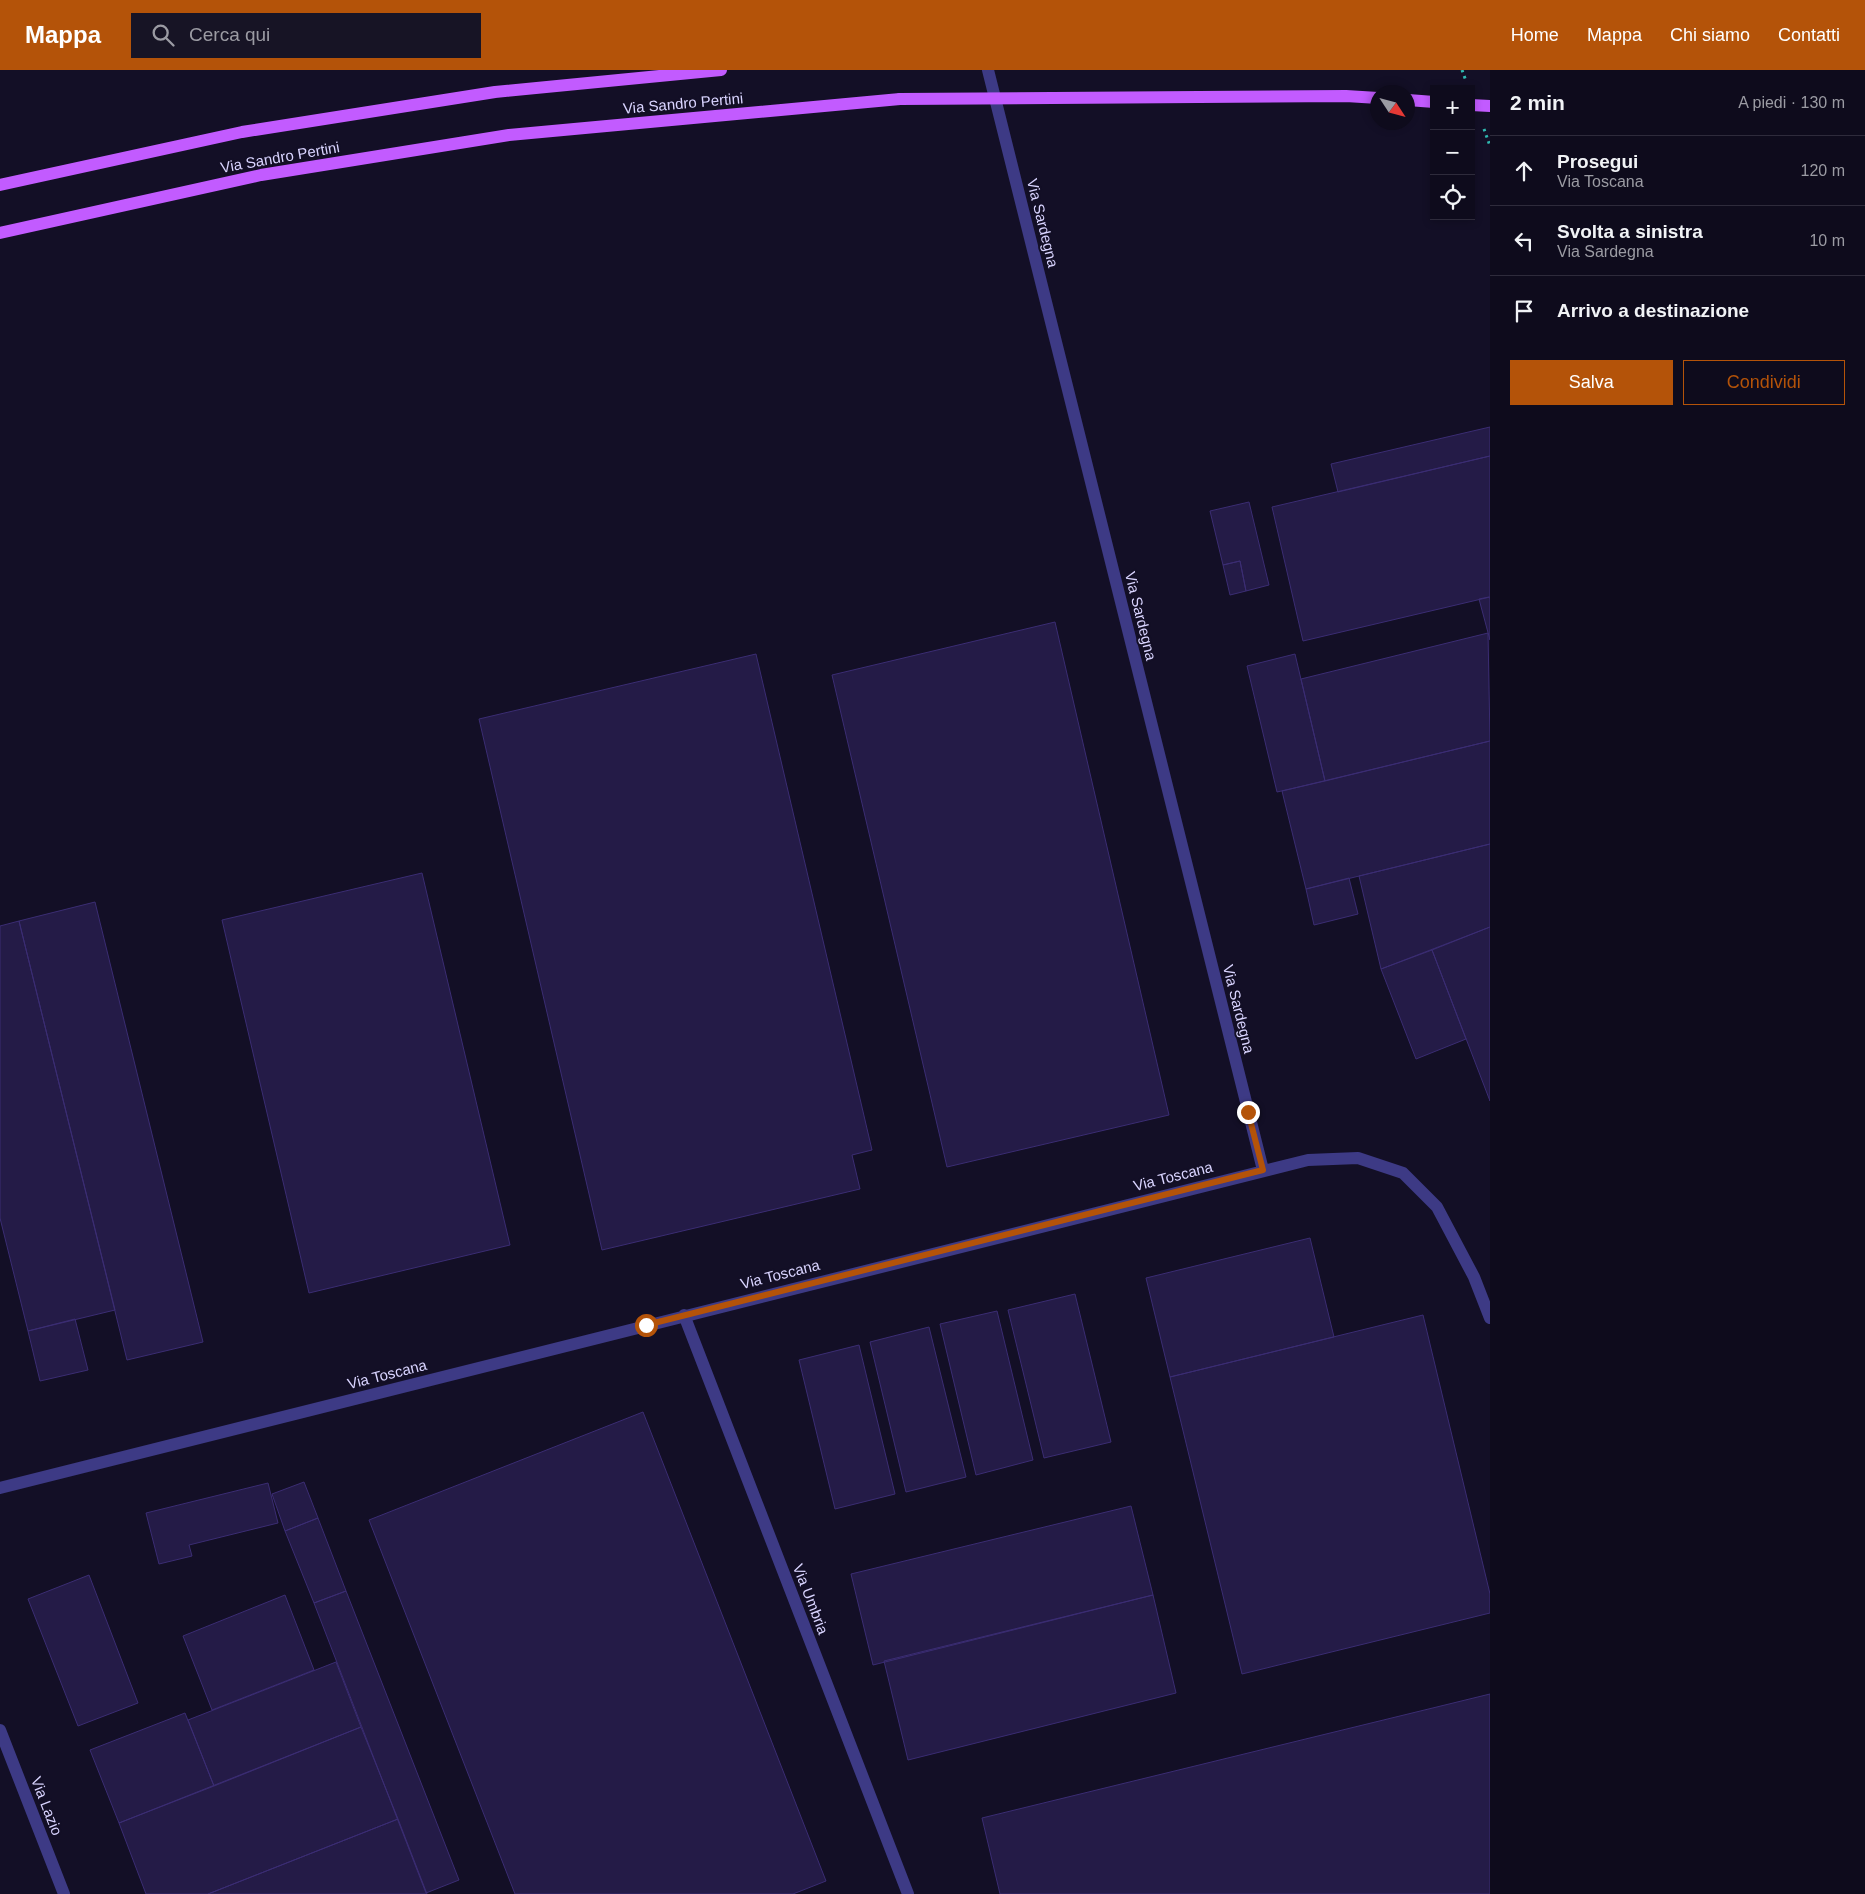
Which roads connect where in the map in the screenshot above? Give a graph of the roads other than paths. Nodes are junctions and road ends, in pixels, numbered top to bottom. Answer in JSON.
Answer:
{"nodes":[{"id":1,"x":721,"y":70,"type":"edge"},
{"id":2,"x":988,"y":70,"type":"edge"},
{"id":3,"x":1370,"y":98,"type":"edge"},
{"id":4,"x":1415,"y":101,"type":"edge"},
{"id":5,"x":1430,"y":102,"type":"edge"},
{"id":6,"x":1475,"y":105,"type":"edge"},
{"id":7,"x":1490,"y":106,"type":"edge"},
{"id":8,"x":0,"y":184,"type":"edge"},
{"id":9,"x":0,"y":233,"type":"edge"},
{"id":10,"x":1263,"y":1170,"type":"junction"},
{"id":11,"x":684,"y":1315,"type":"junction"},
{"id":12,"x":1490,"y":1318,"type":"edge"},
{"id":13,"x":0,"y":1488,"type":"edge"},
{"id":14,"x":0,"y":1730,"type":"edge"},
{"id":15,"x":64,"y":1894,"type":"edge"},
{"id":16,"x":908,"y":1894,"type":"edge"}],
"edges":[{"from":1,"to":8,"type":"main road","name":"Via Sandro Pertini"},
{"from":2,"to":10,"type":"street","name":"Via Sardegna"},
{"from":3,"to":9,"type":"main road","name":"Via Sandro Pertini","bridge":true},
{"from":4,"to":5,"type":"main road"},
{"from":6,"to":7,"type":"main road","bridge":true},
{"from":10,"to":11,"type":"street","name":"Via Toscana"},
{"from":10,"to":12,"type":"street","name":"Via Toscana"},
{"from":11,"to":13,"type":"street","name":"Via Toscana"},
{"from":11,"to":16,"type":"street","name":"Via Umbria"},
{"from":14,"to":15,"type":"street","name":"Via Lazio"}]}
